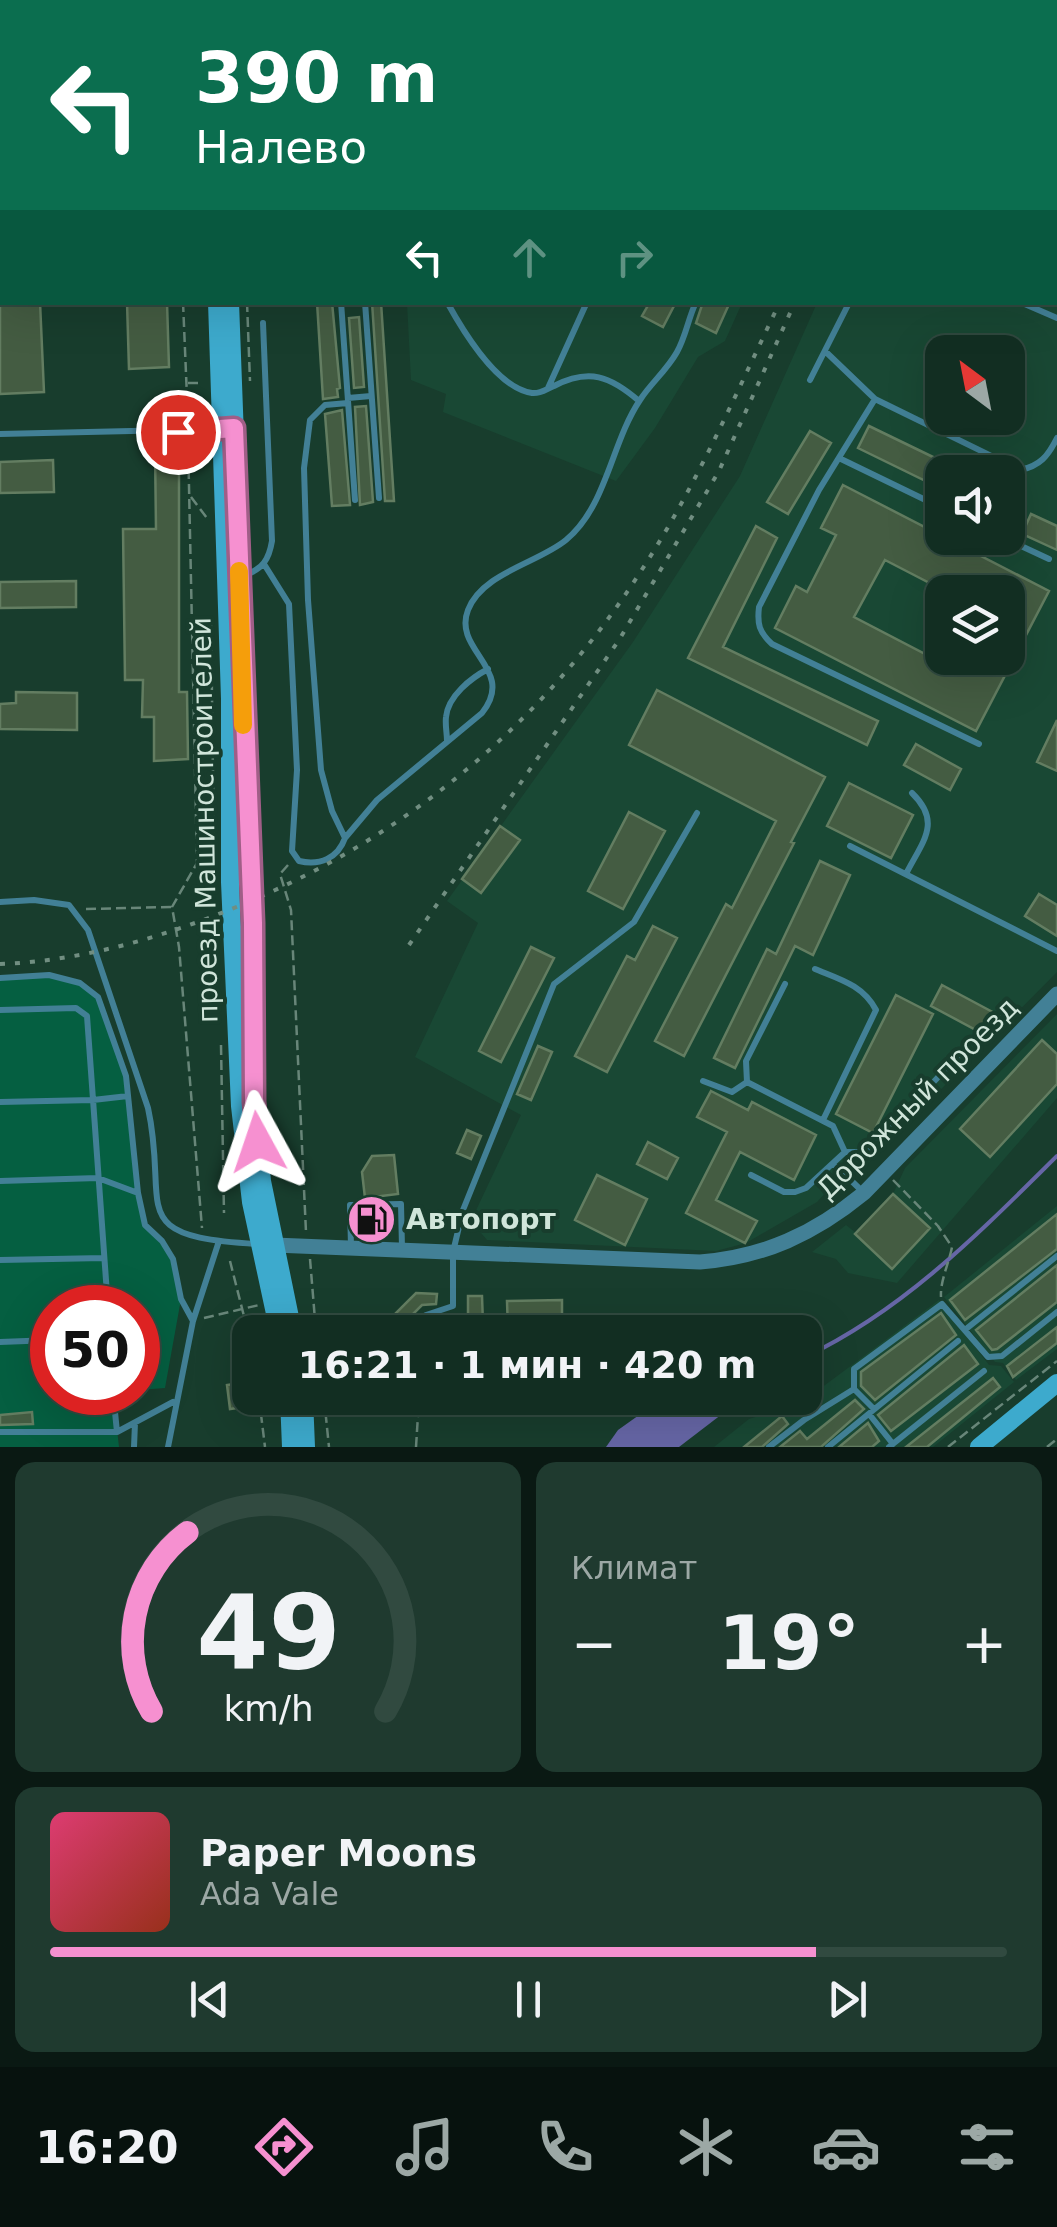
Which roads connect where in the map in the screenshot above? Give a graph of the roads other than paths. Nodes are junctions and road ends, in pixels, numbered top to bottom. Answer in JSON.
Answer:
{"nodes":[{"id":1,"x":217,"y":305,"type":"edge"},
{"id":2,"x":230,"y":305,"type":"edge"},
{"id":3,"x":341,"y":305,"type":"edge"},
{"id":4,"x":365,"y":305,"type":"edge"},
{"id":5,"x":449,"y":305,"type":"edge"},
{"id":6,"x":586,"y":305,"type":"edge"},
{"id":7,"x":695,"y":305,"type":"edge"},
{"id":8,"x":849,"y":305,"type":"edge"},
{"id":9,"x":1027,"y":305,"type":"edge"},
{"id":10,"x":1057,"y":318,"type":"edge"},
{"id":11,"x":263,"y":323,"type":"dead end"},
{"id":12,"x":826,"y":352,"type":"junction"},
{"id":13,"x":810,"y":380,"type":"dead end"},
{"id":14,"x":548,"y":388,"type":"junction"},
{"id":15,"x":371,"y":396,"type":"junction"},
{"id":16,"x":875,"y":399,"type":"junction"},
{"id":17,"x":348,"y":400,"type":"junction"},
{"id":18,"x":639,"y":400,"type":"junction"},
{"id":19,"x":227,"y":428,"type":"junction"},
{"id":20,"x":0,"y":434,"type":"edge"},
{"id":21,"x":1057,"y":438,"type":"edge"},
{"id":22,"x":841,"y":459,"type":"junction"},
{"id":23,"x":379,"y":498,"type":"dead end"},
{"id":24,"x":355,"y":500,"type":"dead end"},
{"id":25,"x":925,"y":500,"type":"edge"},
{"id":26,"x":1025,"y":548,"type":"edge"},
{"id":27,"x":1048,"y":559,"type":"dead end"},
{"id":28,"x":264,"y":564,"type":"junction"},
{"id":29,"x":232,"y":576,"type":"junction"},
{"id":30,"x":488,"y":669,"type":"junction"},
{"id":31,"x":447,"y":742,"type":"junction"},
{"id":32,"x":979,"y":744,"type":"dead end"},
{"id":33,"x":912,"y":793,"type":"dead end"},
{"id":34,"x":697,"y":813,"type":"dead end"},
{"id":35,"x":345,"y":838,"type":"junction"},
{"id":36,"x":850,"y":846,"type":"dead end"},
{"id":37,"x":907,"y":872,"type":"junction"},
{"id":38,"x":0,"y":902,"type":"edge"},
{"id":39,"x":1057,"y":951,"type":"edge"},
{"id":40,"x":815,"y":969,"type":"dead end"},
{"id":41,"x":0,"y":978,"type":"edge"},
{"id":42,"x":785,"y":984,"type":"dead end"},
{"id":43,"x":1057,"y":994,"type":"edge"},
{"id":44,"x":0,"y":1010,"type":"edge"},
{"id":45,"x":960,"y":1054,"type":"dead end"},
{"id":46,"x":703,"y":1081,"type":"dead end"},
{"id":47,"x":747,"y":1082,"type":"junction"},
{"id":48,"x":128,"y":1096,"type":"junction"},
{"id":49,"x":93,"y":1100,"type":"junction"},
{"id":50,"x":0,"y":1102,"type":"edge"},
{"id":51,"x":823,"y":1120,"type":"junction"},
{"id":52,"x":844,"y":1152,"type":"junction"},
{"id":53,"x":834,"y":1164,"type":"junction"},
{"id":54,"x":751,"y":1175,"type":"dead end"},
{"id":55,"x":98,"y":1178,"type":"junction"},
{"id":56,"x":0,"y":1181,"type":"edge"},
{"id":57,"x":864,"y":1193,"type":"junction"},
{"id":58,"x":138,"y":1194,"type":"junction"},
{"id":59,"x":219,"y":1242,"type":"junction"},
{"id":60,"x":267,"y":1245,"type":"junction"},
{"id":61,"x":351,"y":1248,"type":"junction"},
{"id":62,"x":402,"y":1250,"type":"junction"},
{"id":63,"x":453,"y":1252,"type":"junction"},
{"id":64,"x":1057,"y":1256,"type":"edge"},
{"id":65,"x":104,"y":1258,"type":"junction"},
{"id":66,"x":0,"y":1260,"type":"edge"},
{"id":67,"x":106,"y":1285,"type":"edge"},
{"id":68,"x":1057,"y":1312,"type":"edge"},
{"id":69,"x":277,"y":1315,"type":"edge"},
{"id":70,"x":288,"y":1315,"type":"edge"},
{"id":71,"x":426,"y":1315,"type":"edge"},
{"id":72,"x":193,"y":1322,"type":"junction"},
{"id":73,"x":966,"y":1329,"type":"junction"},
{"id":74,"x":30,"y":1341,"type":"edge"},
{"id":75,"x":958,"y":1341,"type":"dead end"},
{"id":76,"x":0,"y":1342,"type":"edge"},
{"id":77,"x":984,"y":1371,"type":"dead end"},
{"id":78,"x":1057,"y":1383,"type":"edge"},
{"id":79,"x":854,"y":1389,"type":"junction"},
{"id":80,"x":174,"y":1402,"type":"junction"},
{"id":81,"x":871,"y":1411,"type":"junction"},
{"id":82,"x":115,"y":1415,"type":"edge"},
{"id":83,"x":290,"y":1415,"type":"edge"},
{"id":84,"x":305,"y":1415,"type":"edge"},
{"id":85,"x":136,"y":1423,"type":"junction"},
{"id":86,"x":0,"y":1432,"type":"edge"},
{"id":87,"x":118,"y":1432,"type":"junction"},
{"id":88,"x":891,"y":1446,"type":"edge"},
{"id":89,"x":134,"y":1447,"type":"edge"},
{"id":90,"x":168,"y":1447,"type":"edge"},
{"id":91,"x":292,"y":1447,"type":"edge"},
{"id":92,"x":306,"y":1447,"type":"edge"},
{"id":93,"x":770,"y":1447,"type":"edge"},
{"id":94,"x":828,"y":1447,"type":"edge"},
{"id":95,"x":979,"y":1447,"type":"edge"}],
"edges":[{"from":1,"to":19,"type":"main road","name":"проезд Машиностроителей"},
{"from":2,"to":19,"type":"main road","name":"проезд Машиностроителей"},
{"from":3,"to":17,"type":"lane"},
{"from":4,"to":15,"type":"lane"},
{"from":5,"to":14,"type":"lane"},
{"from":6,"to":14,"type":"lane"},
{"from":7,"to":18,"type":"lane"},
{"from":8,"to":12,"type":"lane"},
{"from":9,"to":10,"type":"lane"},
{"from":11,"to":28,"type":"lane"},
{"from":12,"to":13,"type":"lane"},
{"from":12,"to":16,"type":"lane"},
{"from":14,"to":18,"type":"lane"},
{"from":15,"to":17,"type":"lane"},
{"from":15,"to":23,"type":"lane"},
{"from":16,"to":21,"type":"lane"},
{"from":16,"to":22,"type":"lane"},
{"from":17,"to":24,"type":"lane"},
{"from":17,"to":35,"type":"lane"},
{"from":18,"to":30,"type":"lane"},
{"from":19,"to":20,"type":"lane"},
{"from":19,"to":29,"type":"main road","name":"проезд Машиностроителей"},
{"from":22,"to":25,"type":"lane"},
{"from":22,"to":32,"type":"lane"},
{"from":26,"to":27,"type":"lane"},
{"from":28,"to":29,"type":"lane"},
{"from":28,"to":35,"type":"lane"},
{"from":29,"to":60,"type":"main road","name":"проезд Машиностроителей"},
{"from":30,"to":31,"type":"lane"},
{"from":30,"to":31,"type":"lane"},
{"from":31,"to":35,"type":"lane"},
{"from":33,"to":37,"type":"lane"},
{"from":34,"to":63,"type":"lane"},
{"from":36,"to":37,"type":"lane"},
{"from":37,"to":39,"type":"lane"},
{"from":38,"to":59,"type":"lane"},
{"from":40,"to":51,"type":"lane"},
{"from":41,"to":48,"type":"lane"},
{"from":42,"to":47,"type":"lane"},
{"from":43,"to":57,"type":"street","name":"Дорожный проезд"},
{"from":44,"to":49,"type":"lane"},
{"from":45,"to":52,"type":"lane"},
{"from":46,"to":47,"type":"lane"},
{"from":47,"to":51,"type":"lane"},
{"from":48,"to":49,"type":"lane"},
{"from":48,"to":58,"type":"lane"},
{"from":49,"to":50,"type":"lane"},
{"from":49,"to":55,"type":"lane"},
{"from":51,"to":52,"type":"lane"},
{"from":52,"to":53,"type":"lane"},
{"from":53,"to":54,"type":"lane"},
{"from":53,"to":57,"type":"lane"},
{"from":55,"to":56,"type":"lane"},
{"from":55,"to":58,"type":"lane"},
{"from":55,"to":65,"type":"lane"},
{"from":57,"to":63,"type":"street","name":"Дорожный проезд"},
{"from":58,"to":72,"type":"lane"},
{"from":59,"to":60,"type":"lane"},
{"from":59,"to":72,"type":"lane"},
{"from":60,"to":61,"type":"street","name":"Дорожный проезд"},
{"from":60,"to":69,"type":"main road","name":"проезд Машиностроителей"},
{"from":60,"to":70,"type":"main road","name":"проезд Машиностроителей"},
{"from":61,"to":62,"type":"street","name":"Дорожный проезд"},
{"from":61,"to":62,"type":"lane"},
{"from":62,"to":63,"type":"street","name":"Дорожный проезд"},
{"from":63,"to":71,"type":"lane"},
{"from":64,"to":73,"type":"lane"},
{"from":65,"to":66,"type":"lane"},
{"from":65,"to":67,"type":"lane"},
{"from":68,"to":73,"type":"lane"},
{"from":72,"to":80,"type":"lane"},
{"from":73,"to":79,"type":"lane"},
{"from":74,"to":76,"type":"lane"},
{"from":75,"to":81,"type":"lane"},
{"from":77,"to":88,"type":"lane"},
{"from":78,"to":95,"type":"main road"},
{"from":79,"to":81,"type":"lane"},
{"from":79,"to":93,"type":"lane"},
{"from":80,"to":85,"type":"lane"},
{"from":80,"to":90,"type":"lane"},
{"from":81,"to":88,"type":"lane"},
{"from":81,"to":94,"type":"lane"},
{"from":82,"to":87,"type":"lane"},
{"from":83,"to":91,"type":"main road"},
{"from":84,"to":92,"type":"main road"},
{"from":85,"to":87,"type":"lane"},
{"from":85,"to":89,"type":"lane"},
{"from":86,"to":87,"type":"lane"}]}
